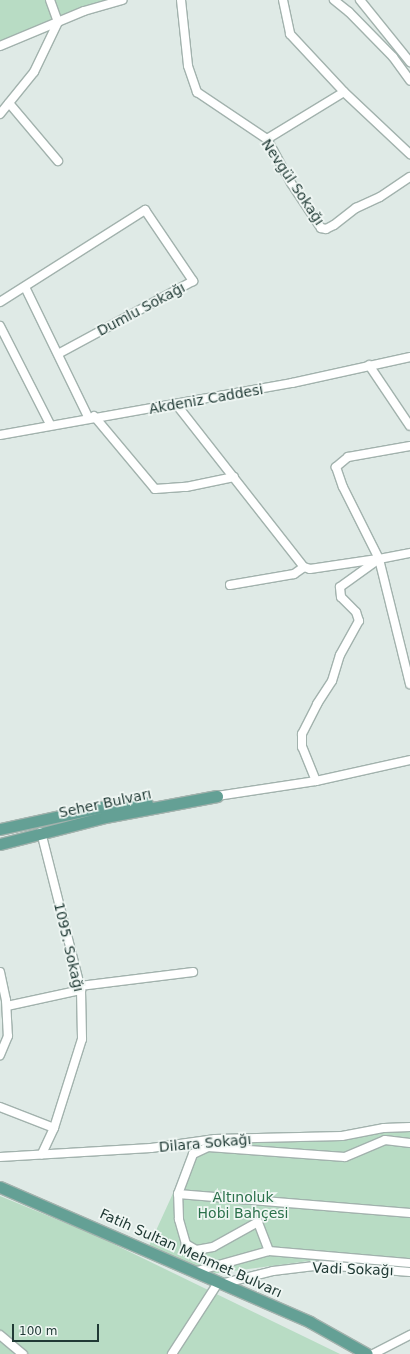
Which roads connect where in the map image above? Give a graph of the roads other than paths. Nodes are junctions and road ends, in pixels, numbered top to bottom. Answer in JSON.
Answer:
{"nodes":[{"id":1,"x":50,"y":0,"type":"edge"},
{"id":2,"x":122,"y":0,"type":"edge"},
{"id":3,"x":181,"y":0,"type":"edge"},
{"id":4,"x":283,"y":0,"type":"edge"},
{"id":5,"x":334,"y":0,"type":"edge"},
{"id":6,"x":362,"y":1,"type":"edge"},
{"id":7,"x":58,"y":22,"type":"junction"},
{"id":8,"x":0,"y":46,"type":"edge"},
{"id":9,"x":410,"y":62,"type":"edge"},
{"id":10,"x":410,"y":80,"type":"edge"},
{"id":11,"x":344,"y":92,"type":"junction"},
{"id":12,"x":9,"y":103,"type":"junction"},
{"id":13,"x":0,"y":114,"type":"edge"},
{"id":14,"x":267,"y":139,"type":"junction"},
{"id":15,"x":410,"y":154,"type":"edge"},
{"id":16,"x":58,"y":161,"type":"dead end"},
{"id":17,"x":410,"y":178,"type":"edge"},
{"id":18,"x":25,"y":287,"type":"junction"},
{"id":19,"x":0,"y":302,"type":"edge"},
{"id":20,"x":0,"y":326,"type":"edge"},
{"id":21,"x":58,"y":354,"type":"junction"},
{"id":22,"x":410,"y":357,"type":"edge"},
{"id":23,"x":369,"y":365,"type":"junction"},
{"id":24,"x":176,"y":404,"type":"junction"},
{"id":25,"x":91,"y":417,"type":"junction"},
{"id":26,"x":50,"y":424,"type":"junction"},
{"id":27,"x":410,"y":426,"type":"edge"},
{"id":28,"x":0,"y":434,"type":"edge"},
{"id":29,"x":410,"y":446,"type":"edge"},
{"id":30,"x":234,"y":477,"type":"junction"},
{"id":31,"x":410,"y":553,"type":"edge"},
{"id":32,"x":379,"y":559,"type":"junction"},
{"id":33,"x":304,"y":567,"type":"junction"},
{"id":34,"x":230,"y":585,"type":"dead end"},
{"id":35,"x":408,"y":672,"type":"edge"},
{"id":36,"x":410,"y":684,"type":"edge"},
{"id":37,"x":410,"y":760,"type":"edge"},
{"id":38,"x":316,"y":781,"type":"junction"},
{"id":39,"x":217,"y":796,"type":"junction"},
{"id":40,"x":0,"y":829,"type":"edge"},
{"id":41,"x":41,"y":832,"type":"junction"},
{"id":42,"x":0,"y":844,"type":"edge"},
{"id":43,"x":0,"y":972,"type":"edge"},
{"id":44,"x":193,"y":972,"type":"dead end"},
{"id":45,"x":81,"y":988,"type":"junction"},
{"id":46,"x":4,"y":1002,"type":"edge"},
{"id":47,"x":0,"y":1055,"type":"edge"},
{"id":48,"x":0,"y":1107,"type":"edge"},
{"id":49,"x":54,"y":1128,"type":"junction"},
{"id":50,"x":410,"y":1128,"type":"edge"},
{"id":51,"x":410,"y":1143,"type":"edge"},
{"id":52,"x":42,"y":1154,"type":"junction"},
{"id":53,"x":0,"y":1157,"type":"edge"},
{"id":54,"x":0,"y":1187,"type":"edge"},
{"id":55,"x":0,"y":1194,"type":"edge"},
{"id":56,"x":178,"y":1194,"type":"junction"},
{"id":57,"x":410,"y":1213,"type":"edge"},
{"id":58,"x":269,"y":1252,"type":"junction"},
{"id":59,"x":410,"y":1263,"type":"edge"},
{"id":60,"x":197,"y":1271,"type":"junction"},
{"id":61,"x":410,"y":1272,"type":"edge"},
{"id":62,"x":220,"y":1285,"type":"junction"},
{"id":63,"x":0,"y":1335,"type":"edge"},
{"id":64,"x":410,"y":1335,"type":"edge"},
{"id":65,"x":23,"y":1354,"type":"edge"},
{"id":66,"x":172,"y":1354,"type":"edge"},
{"id":67,"x":355,"y":1354,"type":"edge"},
{"id":68,"x":367,"y":1354,"type":"edge"},
{"id":69,"x":373,"y":1354,"type":"edge"}],
"edges":[{"from":1,"to":7,"type":"street"},
{"from":2,"to":7,"type":"street"},
{"from":3,"to":14,"type":"street","name":"Nevgül Sokağı"},
{"from":4,"to":11,"type":"street"},
{"from":5,"to":10,"type":"street"},
{"from":6,"to":9,"type":"street"},
{"from":7,"to":8,"type":"street"},
{"from":7,"to":12,"type":"street"},
{"from":11,"to":14,"type":"street"},
{"from":11,"to":15,"type":"street"},
{"from":12,"to":13,"type":"street"},
{"from":12,"to":16,"type":"street"},
{"from":14,"to":17,"type":"street","name":"Nevgül Sokağı"},
{"from":18,"to":19,"type":"street","name":"Dumlu Sokağı"},
{"from":18,"to":21,"type":"street"},
{"from":18,"to":21,"type":"street","name":"Dumlu Sokağı"},
{"from":20,"to":26,"type":"street"},
{"from":21,"to":25,"type":"street"},
{"from":22,"to":23,"type":"street","name":"Akdeniz Caddesi"},
{"from":23,"to":24,"type":"street","name":"Akdeniz Caddesi"},
{"from":23,"to":27,"type":"street"},
{"from":24,"to":25,"type":"street","name":"Akdeniz Caddesi"},
{"from":24,"to":30,"type":"street"},
{"from":25,"to":26,"type":"street","name":"Akdeniz Caddesi"},
{"from":25,"to":30,"type":"street"},
{"from":26,"to":28,"type":"street","name":"Akdeniz Caddesi"},
{"from":29,"to":32,"type":"street"},
{"from":30,"to":33,"type":"street"},
{"from":31,"to":32,"type":"street"},
{"from":32,"to":33,"type":"street"},
{"from":32,"to":35,"type":"street"},
{"from":32,"to":38,"type":"street"},
{"from":33,"to":34,"type":"street"},
{"from":35,"to":36,"type":"street"},
{"from":37,"to":38,"type":"street","name":"Seher Bulvarı"},
{"from":38,"to":39,"type":"street","name":"Seher Bulvarı"},
{"from":39,"to":40,"type":"main road","name":"Seher Bulvarı"},
{"from":39,"to":41,"type":"main road","name":"Seher Bulvarı"},
{"from":41,"to":42,"type":"main road","name":"Seher Bulvarı"},
{"from":41,"to":45,"type":"street","name":"1095. Sokağı"},
{"from":43,"to":46,"type":"street"},
{"from":44,"to":45,"type":"street"},
{"from":45,"to":46,"type":"street"},
{"from":45,"to":49,"type":"street","name":"1095. Sokağı"},
{"from":46,"to":47,"type":"street"},
{"from":48,"to":49,"type":"street"},
{"from":49,"to":52,"type":"street","name":"1095. Sokağı"},
{"from":50,"to":52,"type":"street","name":"Dilara Sokağı"},
{"from":51,"to":56,"type":"street"},
{"from":52,"to":53,"type":"street","name":"Dilara Sokağı"},
{"from":54,"to":60,"type":"main road","name":"Fatih Sultan Mehmet Bulvarı"},
{"from":55,"to":62,"type":"main road","name":"Fatih Sultan Mehmet Bulvarı"},
{"from":56,"to":57,"type":"street"},
{"from":56,"to":58,"type":"street"},
{"from":58,"to":59,"type":"street"},
{"from":58,"to":60,"type":"street"},
{"from":60,"to":62,"type":"main road","name":"Fatih Sultan Mehmet Bulvarı"},
{"from":61,"to":62,"type":"street","name":"Vadi Sokağı"},
{"from":62,"to":66,"type":"street"},
{"from":62,"to":67,"type":"main road","name":"Fatih Sultan Mehmet Bulvarı"},
{"from":62,"to":68,"type":"main road","name":"Fatih Sultan Mehmet Bulvarı"},
{"from":63,"to":65,"type":"street"},
{"from":64,"to":69,"type":"street"}]}
